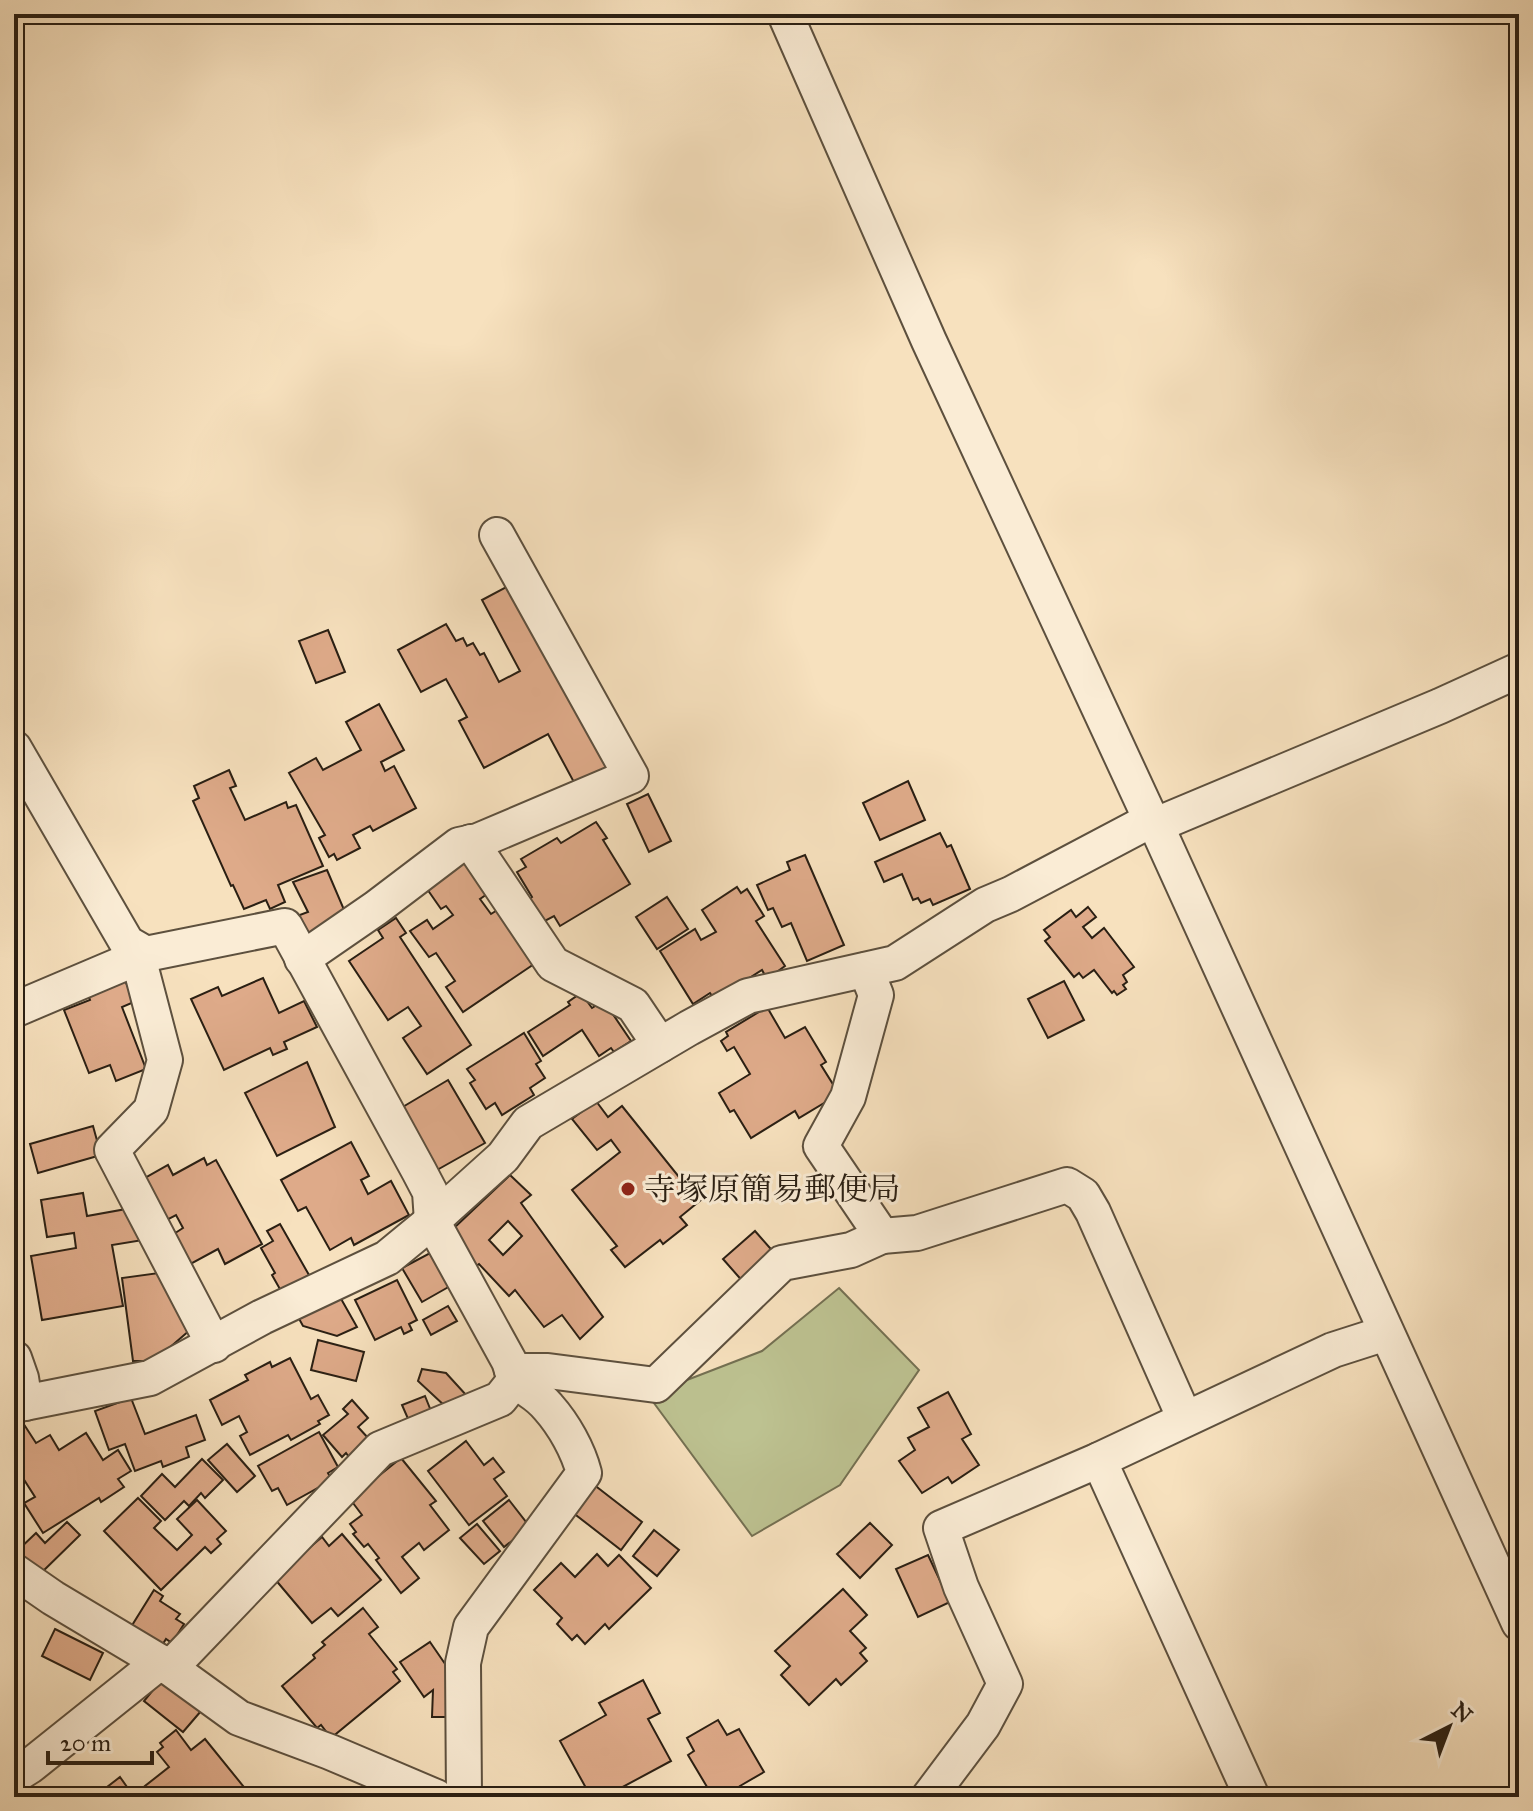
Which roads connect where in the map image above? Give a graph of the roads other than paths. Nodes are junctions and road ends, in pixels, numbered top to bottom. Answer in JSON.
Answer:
{"nodes":[{"id":1,"x":785,"y":14,"type":"edge"},
{"id":2,"x":497,"y":535,"type":"dead end"},
{"id":3,"x":1519,"y":670,"type":"edge"},
{"id":4,"x":14,"y":748,"type":"edge"},
{"id":5,"x":1154,"y":823,"type":"junction"},
{"id":6,"x":471,"y":842,"type":"junction"},
{"id":7,"x":142,"y":955,"type":"junction"},
{"id":8,"x":302,"y":959,"type":"junction"},
{"id":9,"x":866,"y":970,"type":"junction"},
{"id":10,"x":14,"y":1010,"type":"edge"},
{"id":11,"x":660,"y":1045,"type":"junction"},
{"id":12,"x":432,"y":1221,"type":"junction"},
{"id":13,"x":882,"y":1236,"type":"junction"},
{"id":14,"x":1386,"y":1333,"type":"junction"},
{"id":15,"x":214,"y":1345,"type":"junction"},
{"id":16,"x":14,"y":1358,"type":"edge"},
{"id":17,"x":513,"y":1376,"type":"junction"},
{"id":18,"x":19,"y":1404,"type":"edge"},
{"id":19,"x":1185,"y":1419,"type":"junction"},
{"id":20,"x":1099,"y":1460,"type":"junction"},
{"id":21,"x":14,"y":1571,"type":"edge"},
{"id":22,"x":1519,"y":1623,"type":"edge"},
{"id":23,"x":165,"y":1665,"type":"junction"},
{"id":24,"x":14,"y":1776,"type":"edge"},
{"id":25,"x":436,"y":1797,"type":"edge"},
{"id":26,"x":464,"y":1797,"type":"edge"},
{"id":27,"x":929,"y":1797,"type":"edge"},
{"id":28,"x":1252,"y":1797,"type":"edge"}],
"edges":[{"from":1,"to":5,"type":"street"},
{"from":2,"to":6,"type":"street"},
{"from":3,"to":5,"type":"street"},
{"from":4,"to":7,"type":"street"},
{"from":5,"to":9,"type":"street"},
{"from":5,"to":14,"type":"street"},
{"from":6,"to":8,"type":"street"},
{"from":6,"to":11,"type":"street"},
{"from":7,"to":8,"type":"street"},
{"from":7,"to":10,"type":"street"},
{"from":7,"to":15,"type":"street"},
{"from":8,"to":12,"type":"street"},
{"from":9,"to":11,"type":"street"},
{"from":9,"to":13,"type":"street"},
{"from":11,"to":12,"type":"street"},
{"from":12,"to":15,"type":"street"},
{"from":12,"to":17,"type":"street"},
{"from":13,"to":17,"type":"street"},
{"from":13,"to":19,"type":"street"},
{"from":14,"to":19,"type":"street"},
{"from":14,"to":22,"type":"street"},
{"from":15,"to":18,"type":"street"},
{"from":16,"to":18,"type":"street"},
{"from":17,"to":23,"type":"street"},
{"from":17,"to":26,"type":"street"},
{"from":19,"to":20,"type":"street"},
{"from":20,"to":27,"type":"street"},
{"from":20,"to":28,"type":"street"},
{"from":21,"to":23,"type":"street"},
{"from":23,"to":24,"type":"street"},
{"from":23,"to":25,"type":"street"}]}
